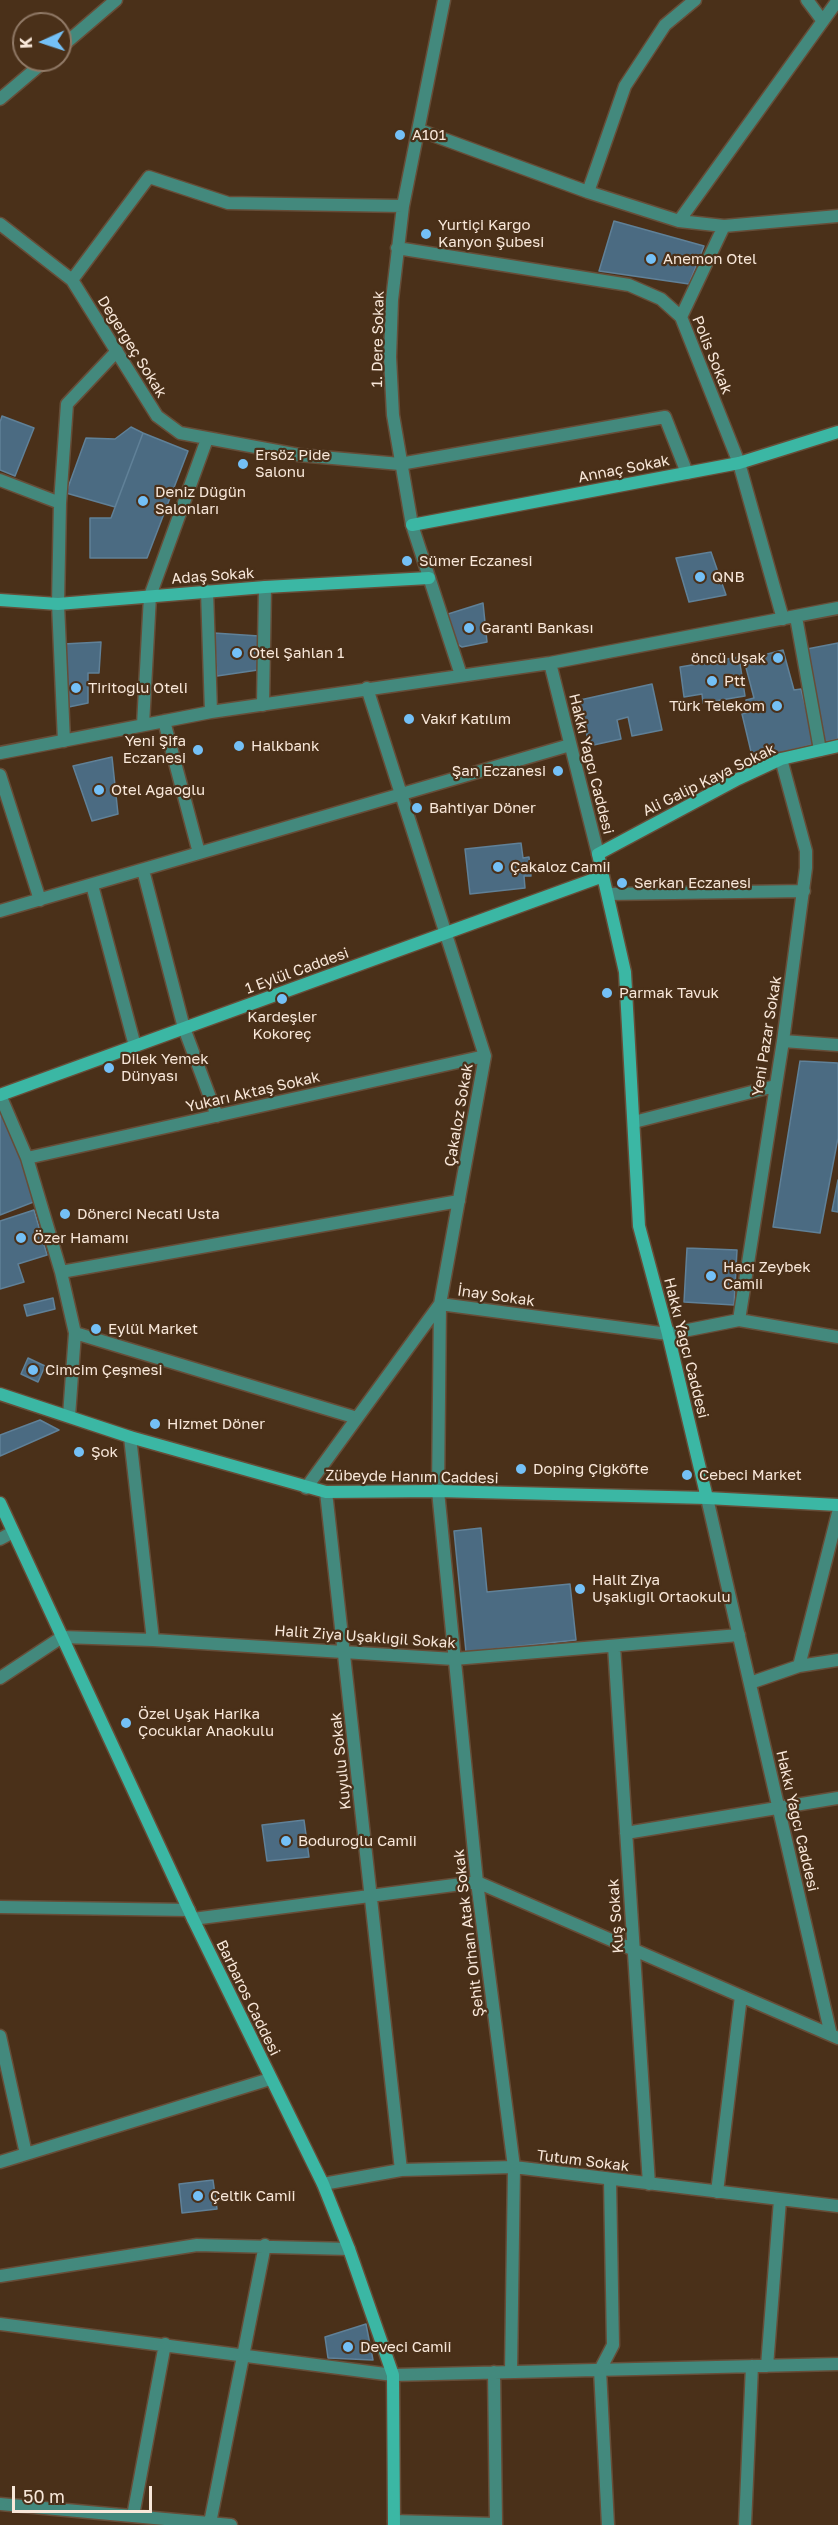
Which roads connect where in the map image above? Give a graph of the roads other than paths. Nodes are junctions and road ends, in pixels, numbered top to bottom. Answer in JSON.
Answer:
{"nodes":[{"id":1,"x":116,"y":0,"type":"edge"},
{"id":2,"x":444,"y":0,"type":"edge"},
{"id":3,"x":695,"y":0,"type":"edge"},
{"id":4,"x":807,"y":0,"type":"edge"},
{"id":5,"x":838,"y":0,"type":"edge"},
{"id":6,"x":822,"y":20,"type":"junction"},
{"id":7,"x":72,"y":38,"type":"edge"},
{"id":8,"x":32,"y":72,"type":"edge"},
{"id":9,"x":0,"y":99,"type":"edge"},
{"id":10,"x":420,"y":130,"type":"junction"},
{"id":11,"x":588,"y":192,"type":"junction"},
{"id":12,"x":403,"y":207,"type":"junction"},
{"id":13,"x":838,"y":216,"type":"edge"},
{"id":14,"x":679,"y":221,"type":"junction"},
{"id":15,"x":0,"y":224,"type":"edge"},
{"id":16,"x":724,"y":226,"type":"junction"},
{"id":17,"x":397,"y":248,"type":"junction"},
{"id":18,"x":72,"y":280,"type":"junction"},
{"id":19,"x":681,"y":317,"type":"junction"},
{"id":20,"x":117,"y":351,"type":"junction"},
{"id":21,"x":838,"y":432,"type":"edge"},
{"id":22,"x":207,"y":439,"type":"junction"},
{"id":23,"x":739,"y":463,"type":"junction"},
{"id":24,"x":400,"y":464,"type":"junction"},
{"id":25,"x":687,"y":473,"type":"junction"},
{"id":26,"x":0,"y":480,"type":"edge"},
{"id":27,"x":60,"y":503,"type":"junction"},
{"id":28,"x":412,"y":525,"type":"junction"},
{"id":29,"x":429,"y":578,"type":"junction"},
{"id":30,"x":265,"y":587,"type":"junction"},
{"id":31,"x":207,"y":591,"type":"junction"},
{"id":32,"x":150,"y":596,"type":"junction"},
{"id":33,"x":0,"y":600,"type":"edge"},
{"id":34,"x":58,"y":604,"type":"junction"},
{"id":35,"x":838,"y":608,"type":"edge"},
{"id":36,"x":796,"y":616,"type":"junction"},
{"id":37,"x":783,"y":619,"type":"junction"},
{"id":38,"x":550,"y":663,"type":"junction"},
{"id":39,"x":460,"y":675,"type":"junction"},
{"id":40,"x":367,"y":688,"type":"junction"},
{"id":41,"x":263,"y":705,"type":"junction"},
{"id":42,"x":211,"y":712,"type":"junction"},
{"id":43,"x":164,"y":721,"type":"junction"},
{"id":44,"x":143,"y":724,"type":"junction"},
{"id":45,"x":64,"y":741,"type":"junction"},
{"id":46,"x":570,"y":745,"type":"junction"},
{"id":47,"x":838,"y":746,"type":"edge"},
{"id":48,"x":820,"y":750,"type":"junction"},
{"id":49,"x":0,"y":753,"type":"edge"},
{"id":50,"x":781,"y":759,"type":"junction"},
{"id":51,"x":0,"y":775,"type":"edge"},
{"id":52,"x":401,"y":795,"type":"junction"},
{"id":53,"x":199,"y":854,"type":"junction"},
{"id":54,"x":598,"y":854,"type":"junction"},
{"id":55,"x":143,"y":870,"type":"junction"},
{"id":56,"x":603,"y":876,"type":"junction"},
{"id":57,"x":92,"y":885,"type":"junction"},
{"id":58,"x":804,"y":891,"type":"junction"},
{"id":59,"x":608,"y":894,"type":"junction"},
{"id":60,"x":40,"y":900,"type":"junction"},
{"id":61,"x":0,"y":911,"type":"edge"},
{"id":62,"x":446,"y":933,"type":"junction"},
{"id":63,"x":184,"y":1028,"type":"junction"},
{"id":64,"x":783,"y":1041,"type":"junction"},
{"id":65,"x":838,"y":1045,"type":"edge"},
{"id":66,"x":135,"y":1046,"type":"junction"},
{"id":67,"x":485,"y":1056,"type":"junction"},
{"id":68,"x":775,"y":1086,"type":"junction"},
{"id":69,"x":0,"y":1095,"type":"edge"},
{"id":70,"x":217,"y":1116,"type":"junction"},
{"id":71,"x":634,"y":1122,"type":"junction"},
{"id":72,"x":27,"y":1158,"type":"junction"},
{"id":73,"x":459,"y":1201,"type":"junction"},
{"id":74,"x":61,"y":1272,"type":"junction"},
{"id":75,"x":440,"y":1304,"type":"junction"},
{"id":76,"x":739,"y":1320,"type":"junction"},
{"id":77,"x":75,"y":1333,"type":"junction"},
{"id":78,"x":668,"y":1334,"type":"junction"},
{"id":79,"x":838,"y":1337,"type":"edge"},
{"id":80,"x":0,"y":1394,"type":"edge"},
{"id":81,"x":69,"y":1416,"type":"junction"},
{"id":82,"x":357,"y":1418,"type":"junction"},
{"id":83,"x":130,"y":1437,"type":"junction"},
{"id":84,"x":306,"y":1488,"type":"junction"},
{"id":85,"x":438,"y":1491,"type":"junction"},
{"id":86,"x":326,"y":1492,"type":"junction"},
{"id":87,"x":707,"y":1498,"type":"junction"},
{"id":88,"x":0,"y":1503,"type":"edge"},
{"id":89,"x":838,"y":1505,"type":"edge"},
{"id":90,"x":838,"y":1513,"type":"edge"},
{"id":91,"x":13,"y":1532,"type":"junction"},
{"id":92,"x":0,"y":1539,"type":"edge"},
{"id":93,"x":739,"y":1635,"type":"junction"},
{"id":94,"x":62,"y":1637,"type":"junction"},
{"id":95,"x":153,"y":1640,"type":"junction"},
{"id":96,"x":614,"y":1646,"type":"junction"},
{"id":97,"x":344,"y":1651,"type":"junction"},
{"id":98,"x":454,"y":1659,"type":"junction"},
{"id":99,"x":838,"y":1660,"type":"edge"},
{"id":100,"x":799,"y":1666,"type":"junction"},
{"id":101,"x":0,"y":1678,"type":"edge"},
{"id":102,"x":750,"y":1683,"type":"junction"},
{"id":103,"x":838,"y":1798,"type":"edge"},
{"id":104,"x":778,"y":1808,"type":"junction"},
{"id":105,"x":626,"y":1833,"type":"junction"},
{"id":106,"x":477,"y":1882,"type":"junction"},
{"id":107,"x":371,"y":1896,"type":"junction"},
{"id":108,"x":0,"y":1907,"type":"edge"},
{"id":109,"x":191,"y":1914,"type":"junction"},
{"id":110,"x":634,"y":1950,"type":"junction"},
{"id":111,"x":741,"y":1996,"type":"junction"},
{"id":112,"x":834,"y":2037,"type":"edge"},
{"id":113,"x":0,"y":2040,"type":"edge"},
{"id":114,"x":270,"y":2079,"type":"junction"},
{"id":115,"x":26,"y":2154,"type":"junction"},
{"id":116,"x":0,"y":2162,"type":"edge"},
{"id":117,"x":513,"y":2167,"type":"junction"},
{"id":118,"x":401,"y":2170,"type":"junction"},
{"id":119,"x":610,"y":2180,"type":"junction"},
{"id":120,"x":324,"y":2184,"type":"junction"},
{"id":121,"x":649,"y":2184,"type":"junction"},
{"id":122,"x":717,"y":2192,"type":"junction"},
{"id":123,"x":780,"y":2200,"type":"junction"},
{"id":124,"x":838,"y":2206,"type":"edge"},
{"id":125,"x":265,"y":2245,"type":"junction"},
{"id":126,"x":349,"y":2249,"type":"junction"},
{"id":127,"x":0,"y":2276,"type":"edge"},
{"id":128,"x":0,"y":2324,"type":"edge"},
{"id":129,"x":165,"y":2344,"type":"junction"},
{"id":130,"x":243,"y":2355,"type":"junction"},
{"id":131,"x":838,"y":2364,"type":"edge"},
{"id":132,"x":752,"y":2366,"type":"junction"},
{"id":133,"x":767,"y":2366,"type":"junction"},
{"id":134,"x":600,"y":2370,"type":"junction"},
{"id":135,"x":494,"y":2372,"type":"junction"},
{"id":136,"x":512,"y":2372,"type":"junction"},
{"id":137,"x":393,"y":2375,"type":"junction"},
{"id":138,"x":0,"y":2504,"type":"edge"},
{"id":139,"x":134,"y":2516,"type":"junction"},
{"id":140,"x":210,"y":2523,"type":"junction"},
{"id":141,"x":394,"y":2523,"type":"edge"},
{"id":142,"x":231,"y":2525,"type":"edge"},
{"id":143,"x":608,"y":2525,"type":"edge"},
{"id":144,"x":745,"y":2525,"type":"edge"}],
"edges":[{"from":1,"to":7,"type":"street"},
{"from":2,"to":10,"type":"street","name":"1. Dere Sokak"},
{"from":3,"to":11,"type":"street"},
{"from":4,"to":6,"type":"street"},
{"from":5,"to":6,"type":"street"},
{"from":6,"to":14,"type":"street"},
{"from":8,"to":9,"type":"street"},
{"from":10,"to":11,"type":"street"},
{"from":10,"to":12,"type":"street","name":"1. Dere Sokak"},
{"from":11,"to":14,"type":"street"},
{"from":12,"to":17,"type":"street","name":"1. Dere Sokak"},
{"from":12,"to":18,"type":"street"},
{"from":13,"to":16,"type":"street"},
{"from":14,"to":16,"type":"street"},
{"from":15,"to":18,"type":"street","name":"Değergeç Sokak"},
{"from":16,"to":19,"type":"street"},
{"from":17,"to":19,"type":"street","name":"Polis Sokak"},
{"from":17,"to":24,"type":"street","name":"1. Dere Sokak"},
{"from":18,"to":20,"type":"street","name":"Değergeç Sokak"},
{"from":19,"to":23,"type":"street","name":"Polis Sokak"},
{"from":20,"to":22,"type":"street","name":"Değergeç Sokak"},
{"from":20,"to":27,"type":"street"},
{"from":21,"to":23,"type":"main road","name":"Annaç Sokak"},
{"from":22,"to":24,"type":"street","name":"Değergeç Sokak"},
{"from":22,"to":32,"type":"street"},
{"from":23,"to":25,"type":"main road","name":"Annaç Sokak"},
{"from":23,"to":37,"type":"street","name":"Polis Sokak"},
{"from":24,"to":25,"type":"street","name":"Değergeç Sokak"},
{"from":24,"to":28,"type":"street","name":"1. Dere Sokak"},
{"from":25,"to":28,"type":"main road","name":"Annaç Sokak"},
{"from":26,"to":27,"type":"street"},
{"from":27,"to":34,"type":"street"},
{"from":28,"to":29,"type":"street","name":"1. Dere Sokak"},
{"from":29,"to":30,"type":"main road","name":"Adaş Sokak"},
{"from":29,"to":39,"type":"street","name":"1. Dere Sokak"},
{"from":30,"to":31,"type":"main road","name":"Adaş Sokak"},
{"from":30,"to":41,"type":"street"},
{"from":31,"to":32,"type":"main road","name":"Adaş Sokak"},
{"from":31,"to":42,"type":"street"},
{"from":32,"to":34,"type":"main road","name":"Adaş Sokak"},
{"from":32,"to":44,"type":"street"},
{"from":33,"to":34,"type":"main road","name":"Adaş Sokak"},
{"from":34,"to":45,"type":"street"},
{"from":35,"to":36,"type":"street"},
{"from":36,"to":37,"type":"street"},
{"from":36,"to":48,"type":"street"},
{"from":37,"to":38,"type":"street"},
{"from":38,"to":39,"type":"street"},
{"from":38,"to":46,"type":"street","name":"Hakkı Yağcı Caddesi"},
{"from":39,"to":40,"type":"street"},
{"from":40,"to":41,"type":"street"},
{"from":40,"to":52,"type":"street","name":"Çakaloz Sokak"},
{"from":41,"to":42,"type":"street"},
{"from":42,"to":43,"type":"street"},
{"from":43,"to":44,"type":"street"},
{"from":43,"to":53,"type":"street"},
{"from":44,"to":45,"type":"street"},
{"from":45,"to":49,"type":"street"},
{"from":46,"to":52,"type":"street"},
{"from":46,"to":54,"type":"street","name":"Hakkı Yağcı Caddesi"},
{"from":47,"to":48,"type":"main road","name":"Ali Galip Kaya Sokak"},
{"from":48,"to":50,"type":"main road","name":"Ali Galip Kaya Sokak"},
{"from":50,"to":54,"type":"main road","name":"Ali Galip Kaya Sokak"},
{"from":50,"to":58,"type":"street","name":"Yeni Pazar Sokak"},
{"from":51,"to":60,"type":"street"},
{"from":52,"to":53,"type":"street"},
{"from":52,"to":62,"type":"street","name":"Çakaloz Sokak"},
{"from":53,"to":55,"type":"street"},
{"from":54,"to":56,"type":"main road","name":"Hakkı Yağcı Caddesi"},
{"from":55,"to":57,"type":"street"},
{"from":55,"to":63,"type":"street"},
{"from":56,"to":59,"type":"main road","name":"Hakkı Yağcı Caddesi"},
{"from":56,"to":62,"type":"main road","name":"1 Eylül Caddesi"},
{"from":57,"to":60,"type":"street"},
{"from":57,"to":66,"type":"street"},
{"from":58,"to":59,"type":"street"},
{"from":58,"to":64,"type":"street","name":"Yeni Pazar Sokak"},
{"from":59,"to":71,"type":"main road","name":"Hakkı Yağcı Caddesi"},
{"from":60,"to":61,"type":"street"},
{"from":62,"to":63,"type":"main road","name":"1 Eylül Caddesi"},
{"from":62,"to":67,"type":"street","name":"Çakaloz Sokak"},
{"from":63,"to":66,"type":"main road","name":"1 Eylül Caddesi"},
{"from":63,"to":70,"type":"street"},
{"from":64,"to":65,"type":"street"},
{"from":64,"to":68,"type":"street","name":"Yeni Pazar Sokak"},
{"from":66,"to":69,"type":"main road","name":"1 Eylül Caddesi"},
{"from":67,"to":70,"type":"street","name":"Yukarı Aktaş Sokak"},
{"from":67,"to":73,"type":"street","name":"Çakaloz Sokak"},
{"from":68,"to":71,"type":"street"},
{"from":68,"to":76,"type":"street","name":"Yeni Pazar Sokak"},
{"from":69,"to":72,"type":"street"},
{"from":70,"to":72,"type":"street","name":"Yukarı Aktaş Sokak"},
{"from":71,"to":78,"type":"main road","name":"Hakkı Yağcı Caddesi"},
{"from":72,"to":74,"type":"street"},
{"from":73,"to":74,"type":"street"},
{"from":73,"to":75,"type":"street","name":"Çakaloz Sokak"},
{"from":74,"to":77,"type":"street"},
{"from":75,"to":78,"type":"street","name":"İnay Sokak"},
{"from":75,"to":82,"type":"street","name":"İnay Sokak"},
{"from":75,"to":85,"type":"street","name":"Çakaloz Sokak"},
{"from":76,"to":78,"type":"street","name":"İnay Sokak"},
{"from":76,"to":79,"type":"street"},
{"from":77,"to":81,"type":"street"},
{"from":77,"to":82,"type":"street"},
{"from":78,"to":87,"type":"main road","name":"Hakkı Yağcı Caddesi"},
{"from":80,"to":81,"type":"main road","name":"Zübeyde Hanım Caddesi"},
{"from":81,"to":83,"type":"main road","name":"Zübeyde Hanım Caddesi"},
{"from":82,"to":84,"type":"street","name":"İnay Sokak"},
{"from":83,"to":84,"type":"main road","name":"Zübeyde Hanım Caddesi"},
{"from":83,"to":95,"type":"street"},
{"from":84,"to":86,"type":"main road","name":"Zübeyde Hanım Caddesi"},
{"from":85,"to":86,"type":"main road","name":"Zübeyde Hanım Caddesi"},
{"from":85,"to":87,"type":"main road","name":"Zübeyde Hanım Caddesi"},
{"from":85,"to":98,"type":"street","name":"Şehit Orhan Atak Sokak"},
{"from":86,"to":97,"type":"street","name":"Kuyulu Sokak"},
{"from":87,"to":89,"type":"main road","name":"Zübeyde Hanım Caddesi"},
{"from":87,"to":93,"type":"street","name":"Hakkı Yağcı Caddesi"},
{"from":88,"to":91,"type":"main road","name":"Barbaros Caddesi"},
{"from":90,"to":100,"type":"street"},
{"from":91,"to":92,"type":"street"},
{"from":91,"to":94,"type":"main road","name":"Barbaros Caddesi"},
{"from":93,"to":96,"type":"street","name":"Halit Ziya Uşaklıgil Sokak"},
{"from":93,"to":102,"type":"street","name":"Hakkı Yağcı Caddesi"},
{"from":94,"to":95,"type":"street","name":"Halit Ziya Uşaklıgil Sokak"},
{"from":94,"to":101,"type":"street"},
{"from":94,"to":109,"type":"main road","name":"Barbaros Caddesi"},
{"from":95,"to":97,"type":"street","name":"Halit Ziya Uşaklıgil Sokak"},
{"from":96,"to":98,"type":"street","name":"Halit Ziya Uşaklıgil Sokak"},
{"from":96,"to":105,"type":"street","name":"Kuş Sokak"},
{"from":97,"to":98,"type":"street","name":"Halit Ziya Uşaklıgil Sokak"},
{"from":97,"to":107,"type":"street","name":"Kuyulu Sokak"},
{"from":98,"to":106,"type":"street","name":"Şehit Orhan Atak Sokak"},
{"from":99,"to":100,"type":"street"},
{"from":100,"to":102,"type":"street"},
{"from":102,"to":104,"type":"street","name":"Hakkı Yağcı Caddesi"},
{"from":103,"to":104,"type":"street"},
{"from":104,"to":105,"type":"street"},
{"from":104,"to":112,"type":"street","name":"Hakkı Yağcı Caddesi"},
{"from":105,"to":110,"type":"street","name":"Kuş Sokak"},
{"from":106,"to":107,"type":"street"},
{"from":106,"to":110,"type":"street"},
{"from":106,"to":117,"type":"street","name":"Şehit Orhan Atak Sokak"},
{"from":107,"to":109,"type":"street"},
{"from":107,"to":118,"type":"street","name":"Kuyulu Sokak"},
{"from":108,"to":109,"type":"street"},
{"from":109,"to":114,"type":"main road","name":"Barbaros Caddesi"},
{"from":110,"to":111,"type":"street"},
{"from":110,"to":121,"type":"street","name":"Kuş Sokak"},
{"from":111,"to":112,"type":"street"},
{"from":111,"to":122,"type":"street"},
{"from":113,"to":115,"type":"street"},
{"from":114,"to":115,"type":"street"},
{"from":114,"to":120,"type":"main road","name":"Barbaros Caddesi"},
{"from":115,"to":116,"type":"street"},
{"from":117,"to":118,"type":"street","name":"Tutum Sokak"},
{"from":117,"to":119,"type":"street","name":"Tutum Sokak"},
{"from":117,"to":136,"type":"street","name":"Şehit Orhan Atak Sokak"},
{"from":118,"to":120,"type":"street","name":"Tutum Sokak"},
{"from":119,"to":121,"type":"street","name":"Tutum Sokak"},
{"from":119,"to":134,"type":"street"},
{"from":120,"to":126,"type":"main road","name":"Barbaros Caddesi"},
{"from":121,"to":122,"type":"street","name":"Tutum Sokak"},
{"from":122,"to":123,"type":"street","name":"Tutum Sokak"},
{"from":123,"to":124,"type":"street","name":"Tutum Sokak"},
{"from":123,"to":133,"type":"street"},
{"from":125,"to":126,"type":"street"},
{"from":125,"to":127,"type":"street"},
{"from":125,"to":130,"type":"street"},
{"from":126,"to":137,"type":"main road","name":"Barbaros Caddesi"},
{"from":128,"to":129,"type":"street"},
{"from":129,"to":130,"type":"street"},
{"from":129,"to":139,"type":"street"},
{"from":130,"to":137,"type":"street"},
{"from":130,"to":140,"type":"street"},
{"from":131,"to":133,"type":"street"},
{"from":132,"to":133,"type":"street"},
{"from":132,"to":134,"type":"street"},
{"from":132,"to":144,"type":"street"},
{"from":134,"to":136,"type":"street"},
{"from":134,"to":143,"type":"street"},
{"from":135,"to":136,"type":"street"},
{"from":135,"to":137,"type":"street"},
{"from":135,"to":141,"type":"street"},
{"from":137,"to":141,"type":"main road","name":"Barbaros Caddesi"},
{"from":138,"to":139,"type":"street"},
{"from":139,"to":140,"type":"street"},
{"from":140,"to":142,"type":"street"}]}
